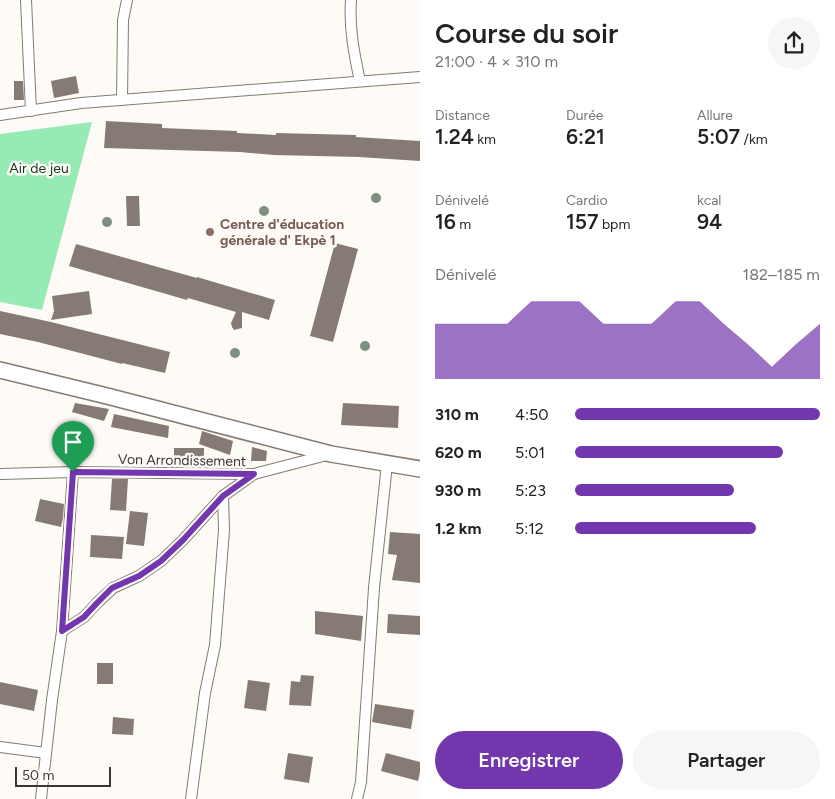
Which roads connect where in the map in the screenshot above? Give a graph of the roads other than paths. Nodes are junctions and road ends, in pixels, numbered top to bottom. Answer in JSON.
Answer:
{"nodes":[{"id":1,"x":26,"y":0,"type":"edge"},
{"id":2,"x":127,"y":0,"type":"edge"},
{"id":3,"x":351,"y":0,"type":"edge"},
{"id":4,"x":420,"y":77,"type":"edge"},
{"id":5,"x":360,"y":81,"type":"junction"},
{"id":6,"x":122,"y":100,"type":"junction"},
{"id":7,"x":31,"y":111,"type":"junction"},
{"id":8,"x":0,"y":115,"type":"edge"},
{"id":9,"x":0,"y":370,"type":"edge"},
{"id":10,"x":331,"y":454,"type":"junction"},
{"id":11,"x":387,"y":464,"type":"junction"},
{"id":12,"x":420,"y":469,"type":"edge"},
{"id":13,"x":73,"y":472,"type":"junction"},
{"id":14,"x":0,"y":474,"type":"edge"},
{"id":15,"x":254,"y":474,"type":"junction"},
{"id":16,"x":223,"y":496,"type":"junction"},
{"id":17,"x":62,"y":631,"type":"junction"},
{"id":18,"x":0,"y":747,"type":"edge"},
{"id":19,"x":46,"y":753,"type":"junction"},
{"id":20,"x":41,"y":799,"type":"edge"},
{"id":21,"x":191,"y":799,"type":"edge"},
{"id":22,"x":357,"y":799,"type":"edge"}],
"edges":[{"from":1,"to":7,"type":"street"},
{"from":2,"to":6,"type":"street"},
{"from":3,"to":5,"type":"street"},
{"from":4,"to":5,"type":"street"},
{"from":5,"to":6,"type":"street"},
{"from":6,"to":7,"type":"street"},
{"from":7,"to":8,"type":"street"},
{"from":9,"to":10,"type":"street"},
{"from":10,"to":11,"type":"street"},
{"from":10,"to":15,"type":"street","name":"Von Arrondissement"},
{"from":11,"to":12,"type":"street"},
{"from":11,"to":22,"type":"street"},
{"from":13,"to":14,"type":"street","name":"Von Arrondissement"},
{"from":13,"to":15,"type":"street","name":"Von Arrondissement"},
{"from":13,"to":17,"type":"street"},
{"from":15,"to":16,"type":"street"},
{"from":16,"to":17,"type":"street"},
{"from":16,"to":21,"type":"street"},
{"from":17,"to":19,"type":"street"},
{"from":18,"to":19,"type":"street"},
{"from":19,"to":20,"type":"street"}]}
